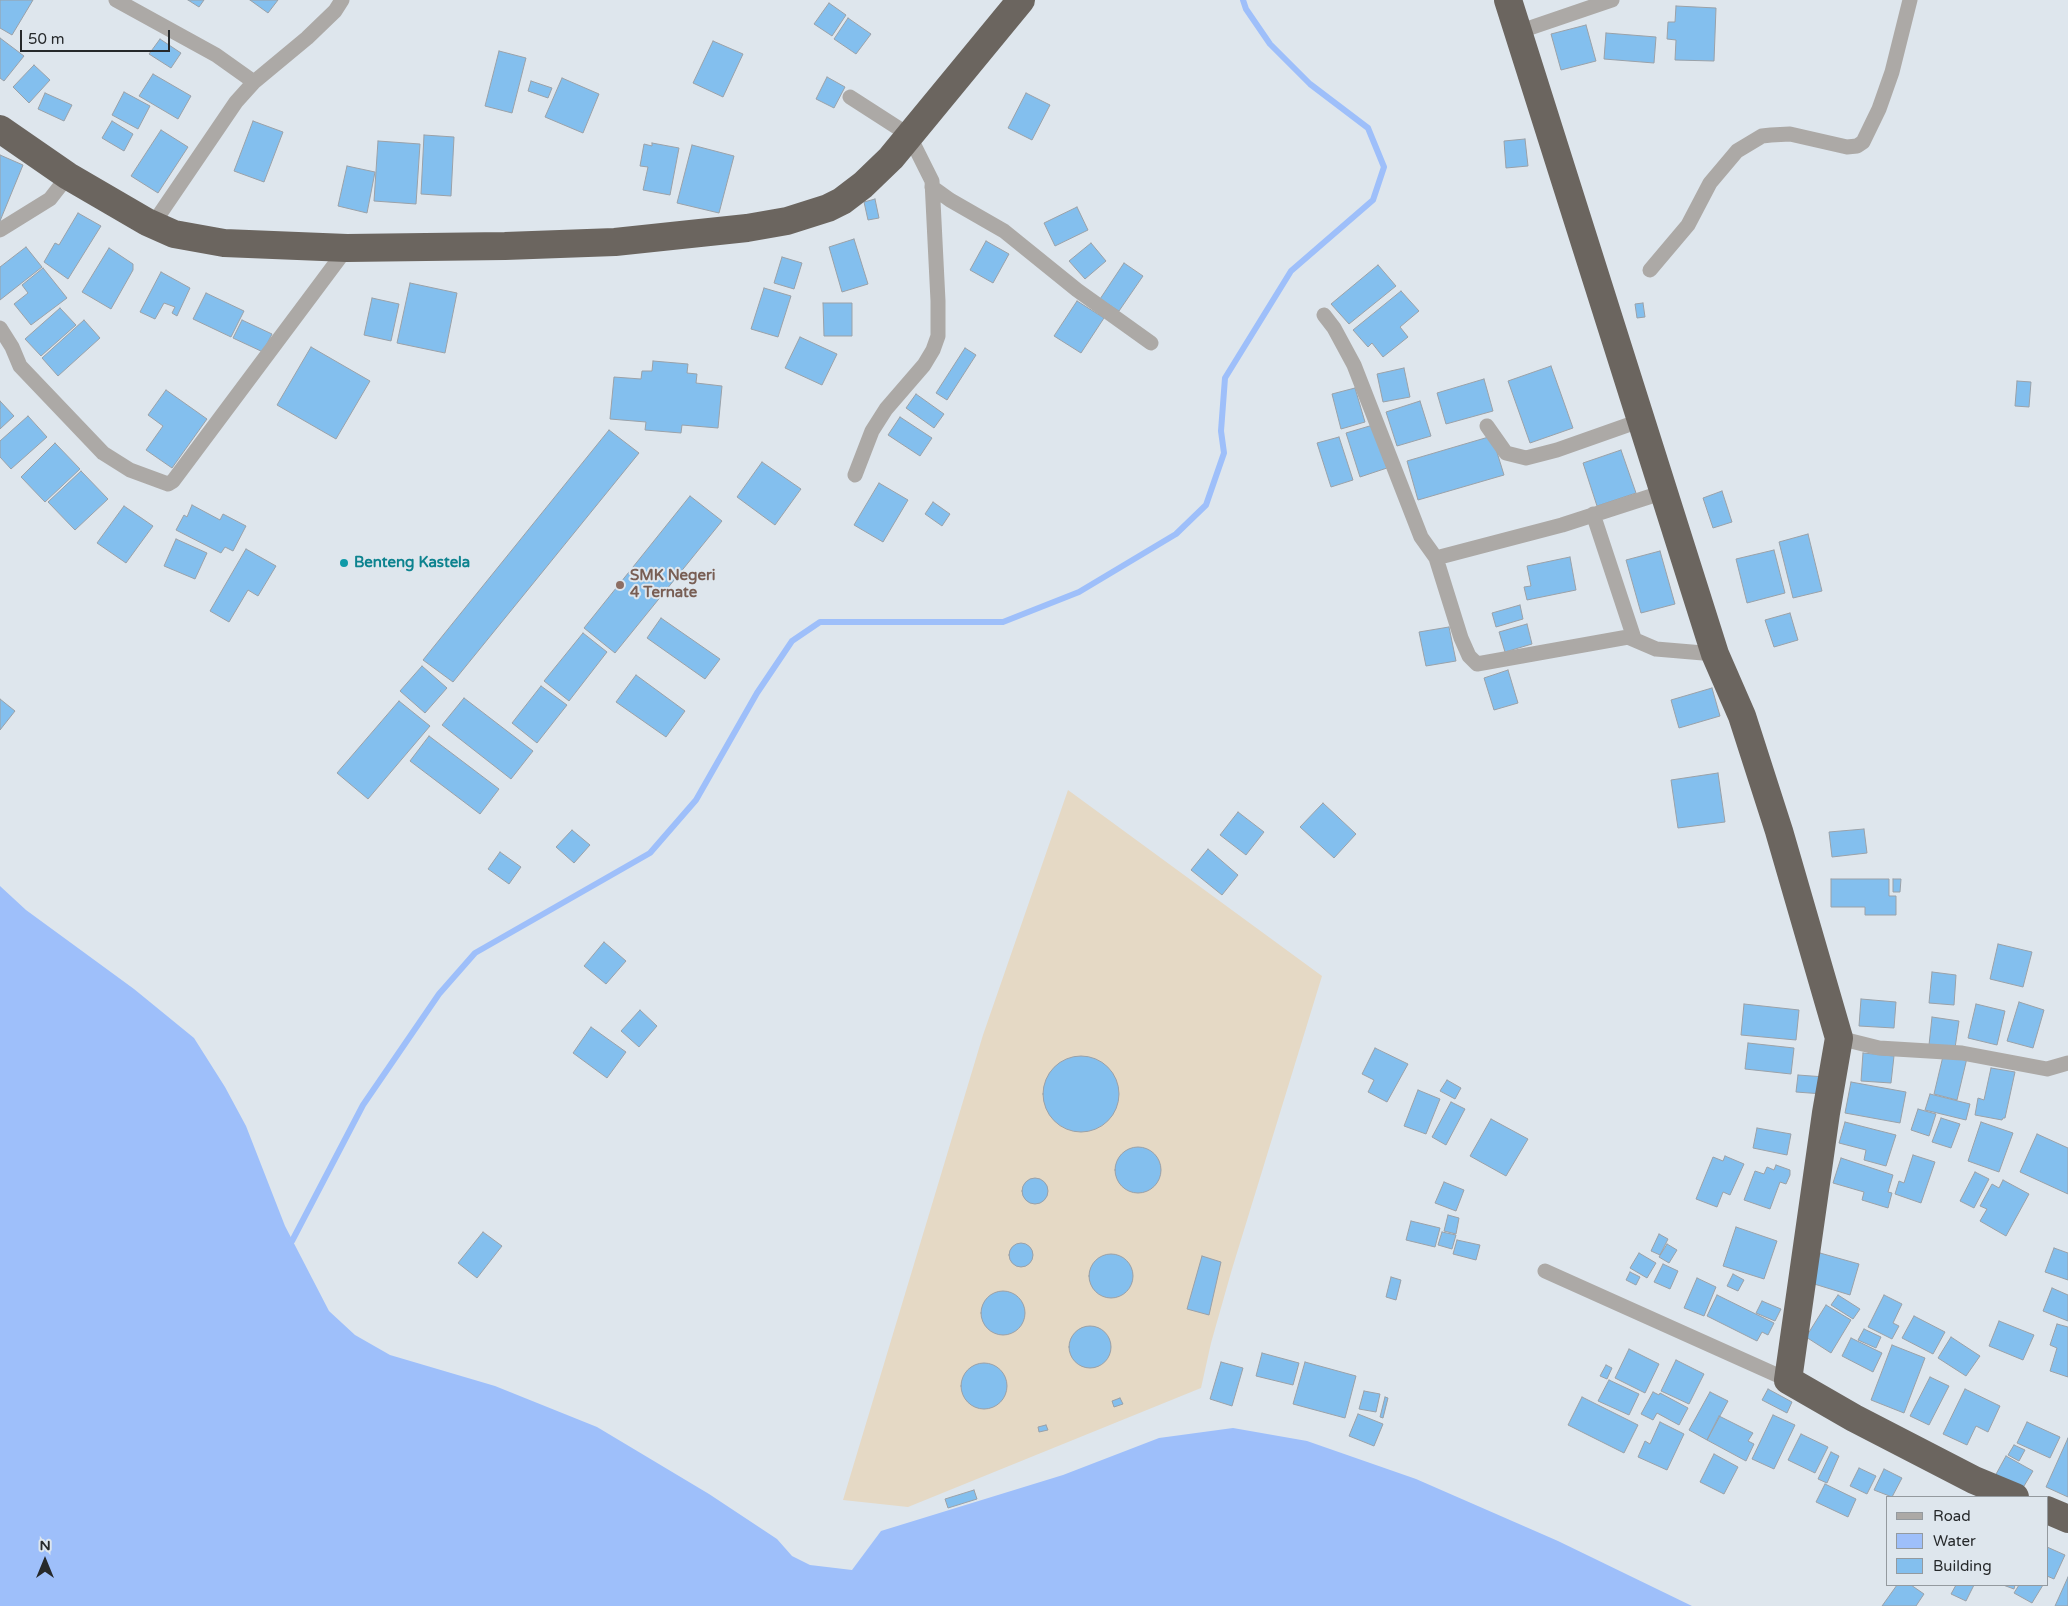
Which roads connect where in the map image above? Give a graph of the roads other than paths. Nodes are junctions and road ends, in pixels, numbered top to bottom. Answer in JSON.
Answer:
{"nodes":[{"id":1,"x":116,"y":0,"type":"edge"},
{"id":2,"x":342,"y":0,"type":"edge"},
{"id":3,"x":1020,"y":0,"type":"edge"},
{"id":4,"x":1508,"y":0,"type":"edge"},
{"id":5,"x":1612,"y":0,"type":"edge"},
{"id":6,"x":1910,"y":0,"type":"edge"},
{"id":7,"x":1518,"y":32,"type":"junction"},
{"id":8,"x":254,"y":82,"type":"junction"},
{"id":9,"x":850,"y":97,"type":"dead end"},
{"id":10,"x":0,"y":129,"type":"edge"},
{"id":11,"x":909,"y":135,"type":"junction"},
{"id":12,"x":68,"y":176,"type":"junction"},
{"id":13,"x":932,"y":188,"type":"junction"},
{"id":14,"x":153,"y":224,"type":"junction"},
{"id":15,"x":0,"y":230,"type":"edge"},
{"id":16,"x":347,"y":248,"type":"junction"},
{"id":17,"x":1650,"y":270,"type":"dead end"},
{"id":18,"x":1324,"y":316,"type":"dead end"},
{"id":19,"x":0,"y":328,"type":"edge"},
{"id":20,"x":1151,"y":343,"type":"dead end"},
{"id":21,"x":1642,"y":420,"type":"junction"},
{"id":22,"x":1487,"y":426,"type":"dead end"},
{"id":23,"x":855,"y":475,"type":"dead end"},
{"id":24,"x":1664,"y":492,"type":"junction"},
{"id":25,"x":1594,"y":514,"type":"junction"},
{"id":26,"x":1436,"y":558,"type":"junction"},
{"id":27,"x":1634,"y":638,"type":"junction"},
{"id":28,"x":1715,"y":654,"type":"junction"},
{"id":29,"x":1840,"y":1038,"type":"junction"},
{"id":30,"x":2068,"y":1063,"type":"edge"},
{"id":31,"x":1545,"y":1271,"type":"dead end"},
{"id":32,"x":1788,"y":1380,"type":"junction"},
{"id":33,"x":2013,"y":1496,"type":"edge"},
{"id":34,"x":2048,"y":1510,"type":"edge"},
{"id":35,"x":2068,"y":1519,"type":"edge"}],
"edges":[{"from":1,"to":8,"type":"street"},
{"from":2,"to":8,"type":"street"},
{"from":3,"to":11,"type":"highway"},
{"from":4,"to":7,"type":"highway"},
{"from":5,"to":7,"type":"street"},
{"from":6,"to":17,"type":"street"},
{"from":7,"to":21,"type":"highway"},
{"from":8,"to":14,"type":"street"},
{"from":9,"to":11,"type":"street"},
{"from":10,"to":12,"type":"highway"},
{"from":11,"to":13,"type":"street"},
{"from":11,"to":16,"type":"highway"},
{"from":12,"to":14,"type":"highway"},
{"from":12,"to":15,"type":"street"},
{"from":13,"to":20,"type":"street"},
{"from":13,"to":23,"type":"street"},
{"from":14,"to":16,"type":"highway"},
{"from":16,"to":19,"type":"street"},
{"from":18,"to":26,"type":"street"},
{"from":21,"to":22,"type":"street"},
{"from":21,"to":24,"type":"highway"},
{"from":24,"to":25,"type":"street"},
{"from":24,"to":28,"type":"highway"},
{"from":25,"to":26,"type":"street"},
{"from":25,"to":27,"type":"street"},
{"from":26,"to":27,"type":"street"},
{"from":27,"to":28,"type":"street"},
{"from":28,"to":29,"type":"highway"},
{"from":29,"to":30,"type":"street"},
{"from":29,"to":32,"type":"highway"},
{"from":31,"to":32,"type":"street"},
{"from":32,"to":33,"type":"highway"},
{"from":34,"to":35,"type":"highway"}]}
